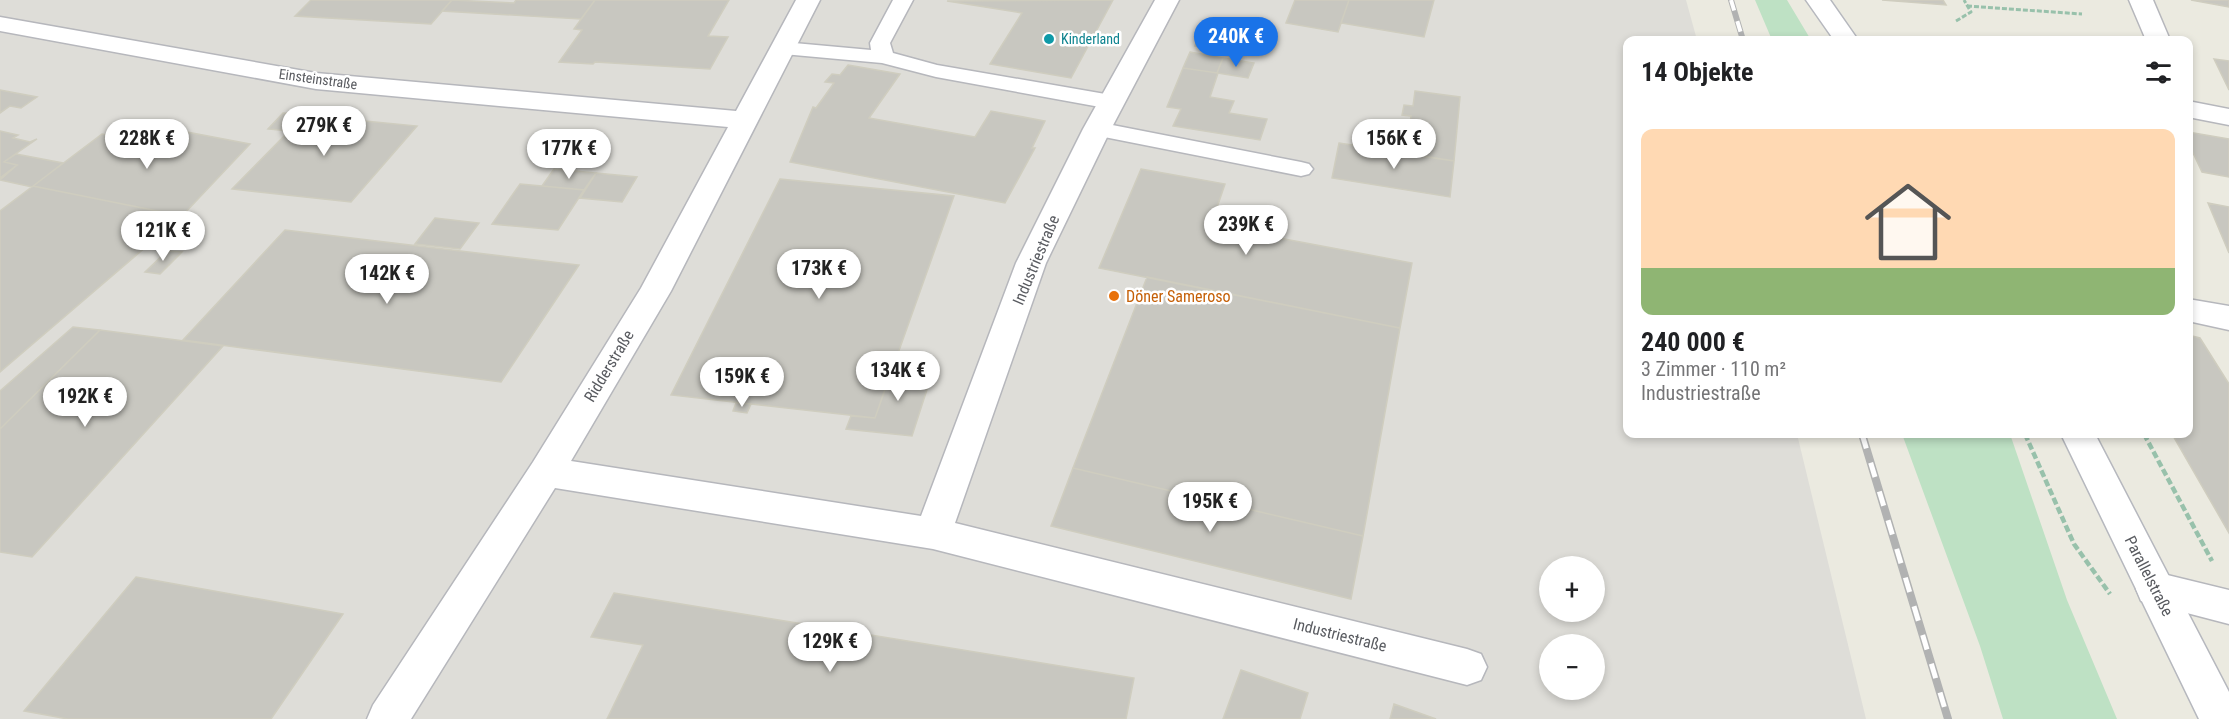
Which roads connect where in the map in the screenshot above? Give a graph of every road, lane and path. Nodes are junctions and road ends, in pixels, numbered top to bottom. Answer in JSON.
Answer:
{"nodes":[{"id":1,"x":808,"y":0,"type":"edge"},
{"id":2,"x":903,"y":0,"type":"edge"},
{"id":3,"x":1167,"y":0,"type":"edge"},
{"id":4,"x":1818,"y":0,"type":"edge"},
{"id":5,"x":1964,"y":0,"type":"edge"},
{"id":6,"x":2141,"y":0,"type":"edge"},
{"id":7,"x":1967,"y":6,"type":"junction"},
{"id":8,"x":2082,"y":14,"type":"dead end"},
{"id":9,"x":1956,"y":21,"type":"dead end"},
{"id":10,"x":4,"y":28,"type":"edge"},
{"id":11,"x":1843,"y":36,"type":"edge"},
{"id":12,"x":2156,"y":36,"type":"edge"},
{"id":13,"x":783,"y":48,"type":"junction"},
{"id":14,"x":883,"y":57,"type":"junction"},
{"id":15,"x":2193,"y":110,"type":"edge"},
{"id":16,"x":1104,"y":116,"type":"junction"},
{"id":17,"x":2229,"y":117,"type":"edge"},
{"id":18,"x":747,"y":120,"type":"junction"},
{"id":19,"x":1301,"y":168,"type":"dead end"},
{"id":20,"x":2193,"y":311,"type":"edge"},
{"id":21,"x":2229,"y":318,"type":"edge"},
{"id":22,"x":2080,"y":438,"type":"edge"},
{"id":23,"x":2146,"y":438,"type":"edge"},
{"id":24,"x":546,"y":472,"type":"junction"},
{"id":25,"x":933,"y":533,"type":"junction"},
{"id":26,"x":2213,"y":563,"type":"dead end"},
{"id":27,"x":2155,"y":589,"type":"junction"},
{"id":28,"x":2229,"y":607,"type":"edge"},
{"id":29,"x":1467,"y":667,"type":"dead end"},
{"id":30,"x":388,"y":719,"type":"edge"},
{"id":31,"x":2221,"y":719,"type":"edge"}],
"edges":[{"from":1,"to":13,"type":"street","name":"Ridderstraße"},
{"from":2,"to":14,"type":"lane"},
{"from":3,"to":16,"type":"street","name":"Industriestraße"},
{"from":4,"to":11,"type":"street"},
{"from":5,"to":7,"type":"path"},
{"from":6,"to":12,"type":"street"},
{"from":7,"to":8,"type":"path"},
{"from":7,"to":9,"type":"path"},
{"from":10,"to":18,"type":"street","name":"Einsteinstraße"},
{"from":13,"to":14,"type":"lane"},
{"from":13,"to":18,"type":"street","name":"Ridderstraße"},
{"from":14,"to":16,"type":"lane"},
{"from":15,"to":17,"type":"street"},
{"from":16,"to":19,"type":"lane"},
{"from":16,"to":25,"type":"street","name":"Industriestraße"},
{"from":18,"to":24,"type":"street","name":"Ridderstraße"},
{"from":20,"to":21,"type":"street"},
{"from":22,"to":27,"type":"street","name":"Parallelstraße"},
{"from":23,"to":26,"type":"path"},
{"from":24,"to":25,"type":"street","name":"Industriestraße"},
{"from":24,"to":30,"type":"street","name":"Ridderstraße"},
{"from":25,"to":29,"type":"street","name":"Industriestraße"},
{"from":27,"to":28,"type":"street"},
{"from":27,"to":31,"type":"street","name":"Parallelstraße"}]}
